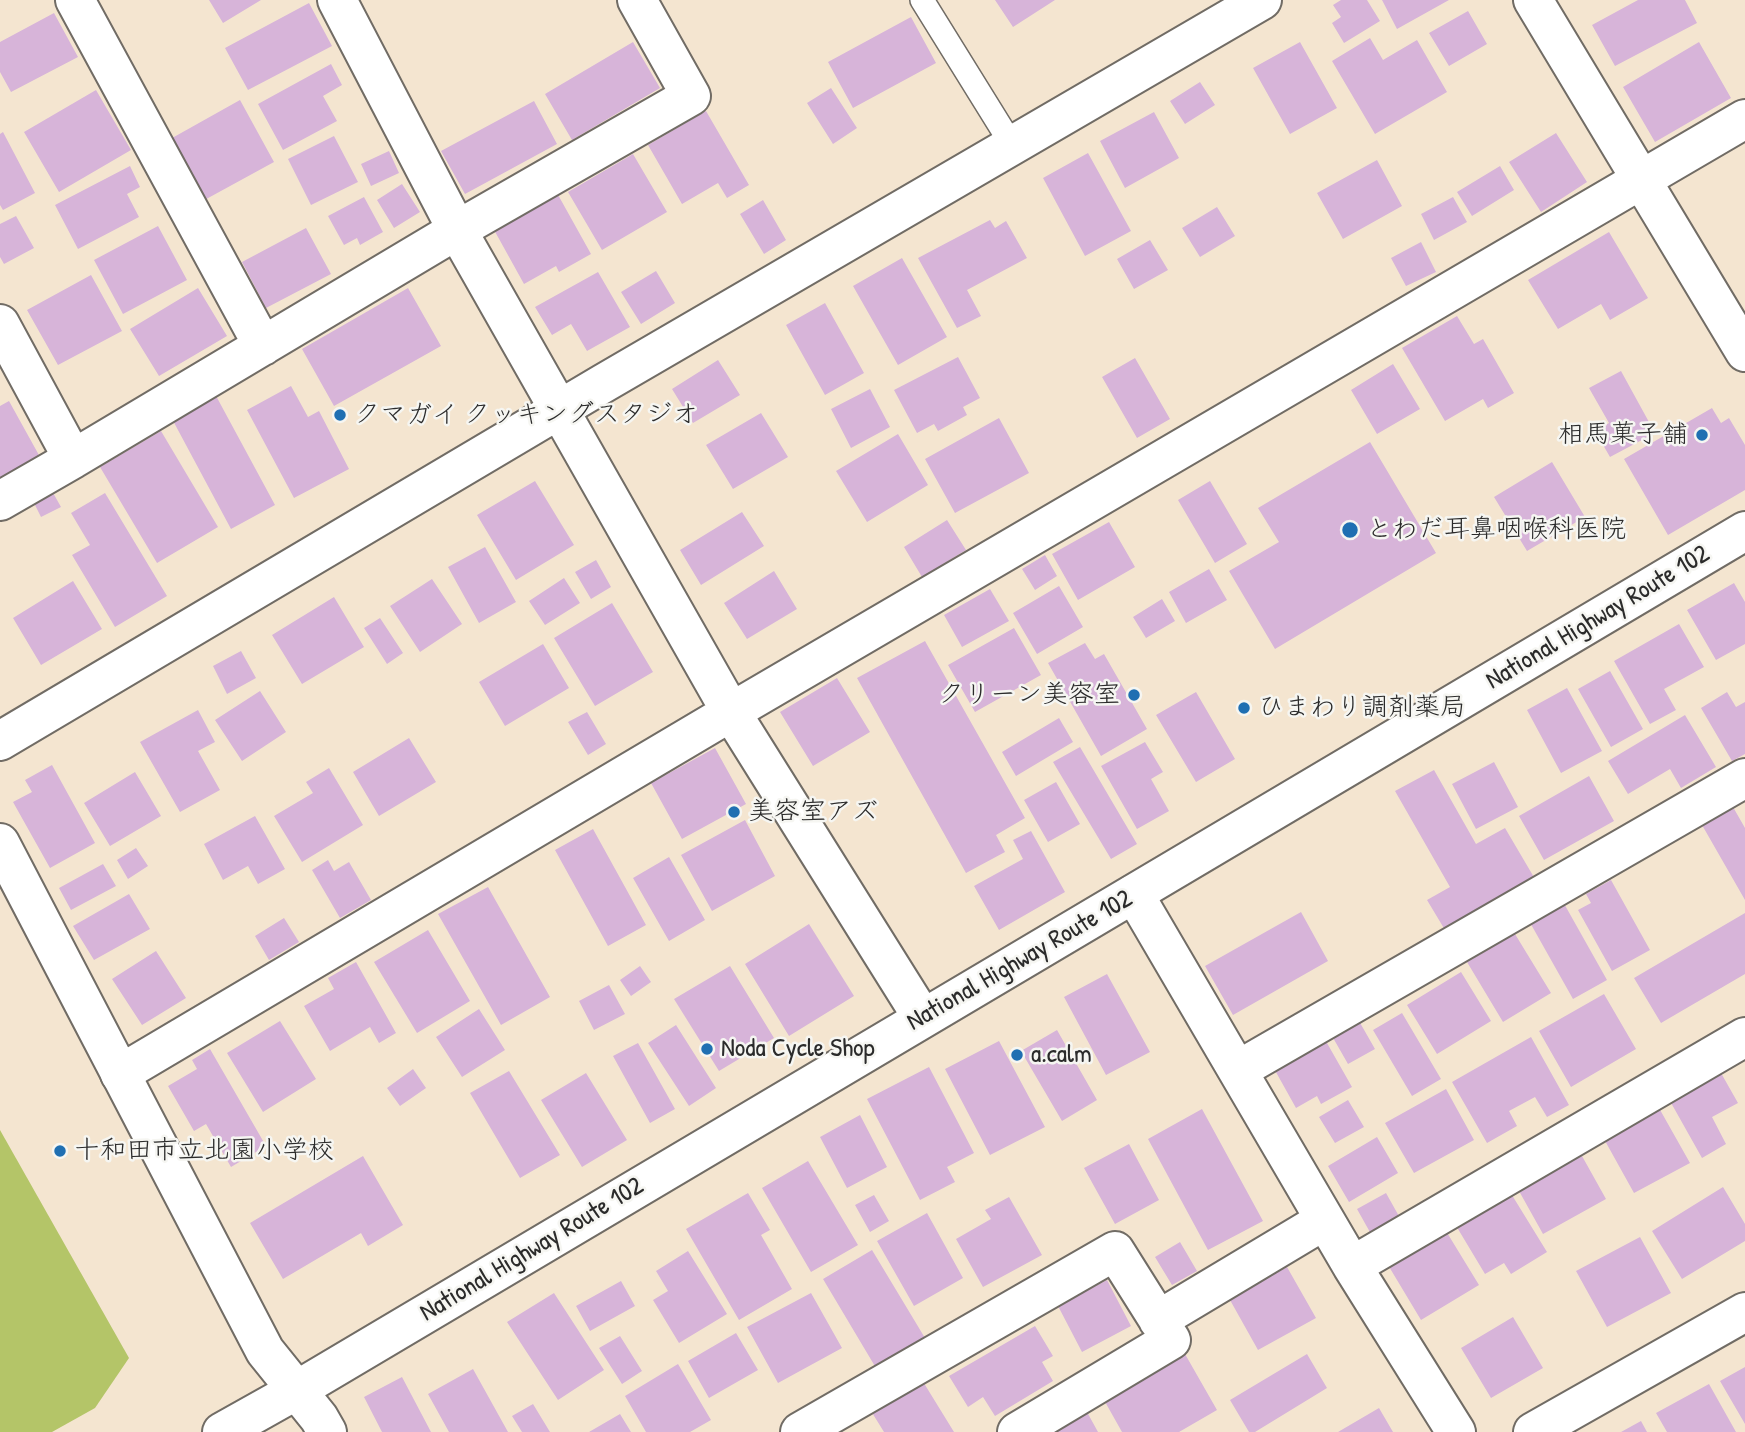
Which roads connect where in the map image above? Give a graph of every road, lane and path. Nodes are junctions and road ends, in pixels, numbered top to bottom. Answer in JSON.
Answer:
{"nodes":[{"id":1,"x":75,"y":0,"type":"edge"},
{"id":2,"x":337,"y":0,"type":"edge"},
{"id":3,"x":637,"y":0,"type":"edge"},
{"id":4,"x":922,"y":0,"type":"edge"},
{"id":5,"x":1262,"y":0,"type":"edge"},
{"id":6,"x":1533,"y":0,"type":"edge"},
{"id":7,"x":1745,"y":119,"type":"edge"},
{"id":8,"x":1012,"y":145,"type":"junction"},
{"id":9,"x":1642,"y":179,"type":"junction"},
{"id":10,"x":457,"y":230,"type":"junction"},
{"id":11,"x":0,"y":324,"type":"edge"},
{"id":12,"x":263,"y":346,"type":"junction"},
{"id":13,"x":1745,"y":352,"type":"edge"},
{"id":14,"x":558,"y":411,"type":"junction"},
{"id":15,"x":73,"y":459,"type":"junction"},
{"id":16,"x":0,"y":501,"type":"edge"},
{"id":17,"x":1745,"y":531,"type":"edge"},
{"id":18,"x":731,"y":712,"type":"junction"},
{"id":19,"x":0,"y":741,"type":"edge"},
{"id":20,"x":1745,"y":778,"type":"edge"},
{"id":21,"x":0,"y":843,"type":"edge"},
{"id":22,"x":1134,"y":894,"type":"junction"},
{"id":23,"x":922,"y":1017,"type":"junction"},
{"id":24,"x":1745,"y":1037,"type":"edge"},
{"id":25,"x":1238,"y":1070,"type":"junction"},
{"id":26,"x":120,"y":1074,"type":"junction"},
{"id":27,"x":1325,"y":1220,"type":"junction"},
{"id":28,"x":1352,"y":1266,"type":"junction"},
{"id":29,"x":1745,"y":1312,"type":"edge"},
{"id":30,"x":1158,"y":1321,"type":"junction"},
{"id":31,"x":297,"y":1390,"type":"junction"},
{"id":32,"x":222,"y":1432,"type":"edge"},
{"id":33,"x":327,"y":1432,"type":"edge"},
{"id":34,"x":800,"y":1432,"type":"edge"},
{"id":35,"x":1017,"y":1432,"type":"edge"},
{"id":36,"x":1456,"y":1432,"type":"edge"},
{"id":37,"x":1533,"y":1432,"type":"edge"}],
"edges":[{"from":1,"to":12,"type":"main road"},
{"from":2,"to":10,"type":"main road"},
{"from":3,"to":10,"type":"main road"},
{"from":4,"to":8,"type":"lane"},
{"from":5,"to":8,"type":"main road"},
{"from":6,"to":9,"type":"main road"},
{"from":7,"to":9,"type":"main road"},
{"from":8,"to":14,"type":"main road"},
{"from":9,"to":13,"type":"main road"},
{"from":9,"to":18,"type":"main road"},
{"from":10,"to":12,"type":"main road"},
{"from":10,"to":14,"type":"main road"},
{"from":11,"to":15,"type":"main road"},
{"from":12,"to":15,"type":"main road"},
{"from":14,"to":18,"type":"main road"},
{"from":14,"to":19,"type":"main road"},
{"from":15,"to":16,"type":"main road"},
{"from":17,"to":22,"type":"main road","name":"National Highway Route 102"},
{"from":18,"to":23,"type":"main road"},
{"from":18,"to":26,"type":"main road"},
{"from":20,"to":25,"type":"main road"},
{"from":21,"to":26,"type":"main road"},
{"from":22,"to":23,"type":"main road","name":"National Highway Route 102"},
{"from":22,"to":25,"type":"main road"},
{"from":23,"to":31,"type":"main road","name":"National Highway Route 102"},
{"from":24,"to":28,"type":"main road"},
{"from":25,"to":27,"type":"main road"},
{"from":26,"to":31,"type":"main road"},
{"from":27,"to":28,"type":"main road"},
{"from":27,"to":30,"type":"main road"},
{"from":28,"to":36,"type":"main road"},
{"from":29,"to":37,"type":"main road"},
{"from":30,"to":34,"type":"main road"},
{"from":30,"to":35,"type":"main road"},
{"from":31,"to":32,"type":"main road","name":"National Highway Route 102"},
{"from":31,"to":33,"type":"main road"}]}
